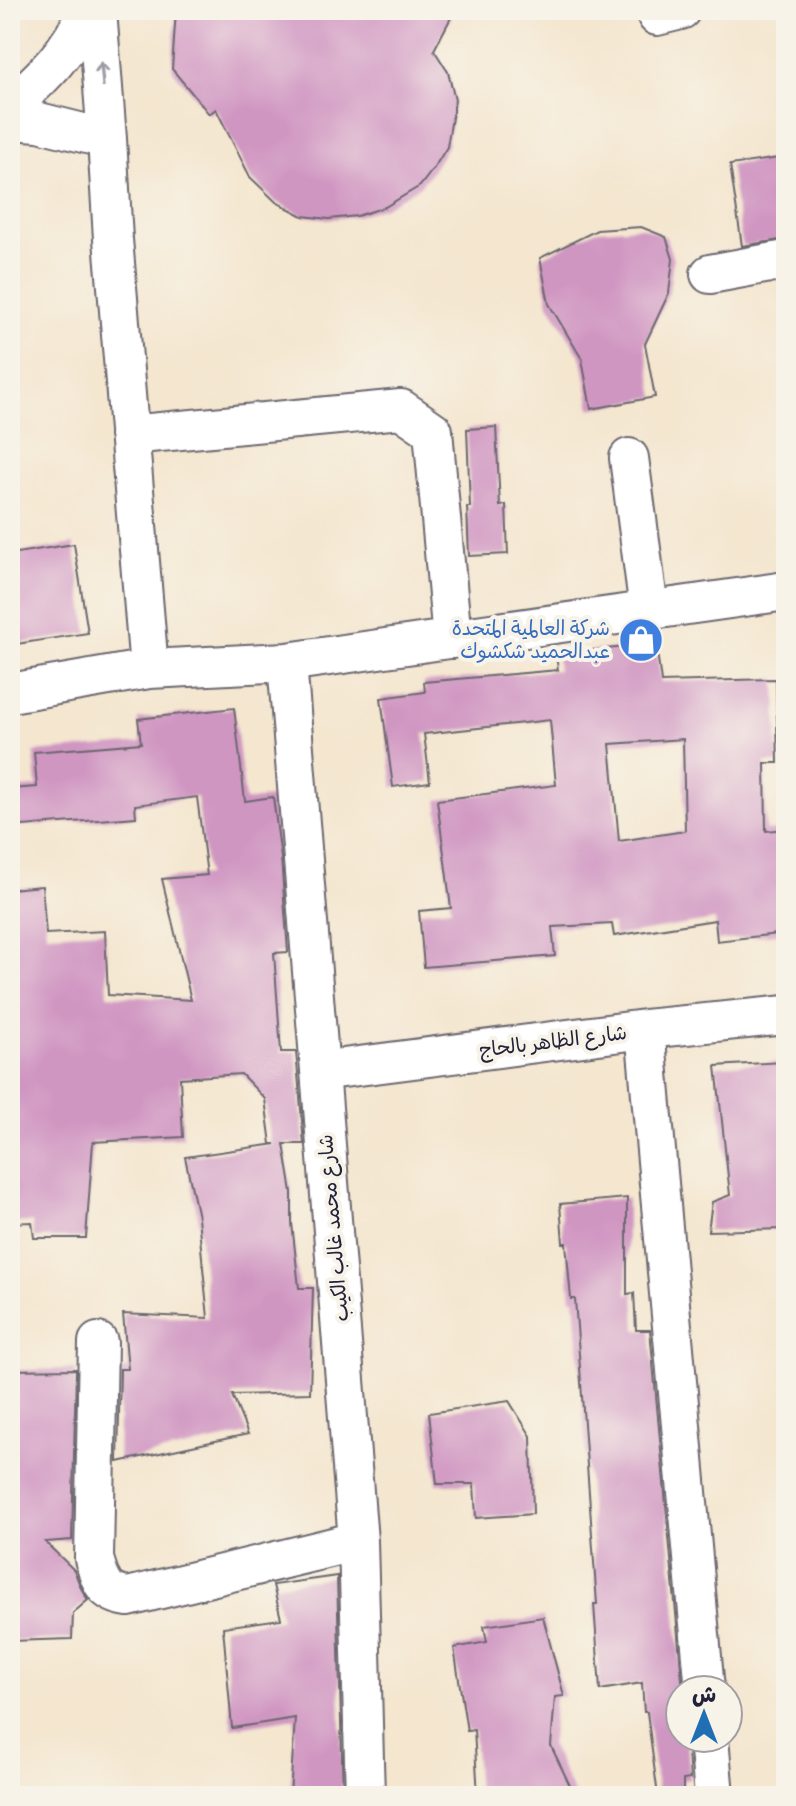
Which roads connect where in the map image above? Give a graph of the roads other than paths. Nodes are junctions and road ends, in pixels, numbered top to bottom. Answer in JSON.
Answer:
{"nodes":[{"id":1,"x":87,"y":10,"type":"edge"},
{"id":2,"x":97,"y":10,"type":"edge"},
{"id":3,"x":10,"y":106,"type":"edge"},
{"id":4,"x":10,"y":120,"type":"edge"},
{"id":5,"x":107,"y":139,"type":"junction"},
{"id":6,"x":786,"y":260,"type":"edge"},
{"id":7,"x":710,"y":274,"type":"dead end"},
{"id":8,"x":129,"y":435,"type":"junction"},
{"id":9,"x":629,"y":458,"type":"dead end"},
{"id":10,"x":786,"y":591,"type":"edge"},
{"id":11,"x":649,"y":610,"type":"junction"},
{"id":12,"x":452,"y":639,"type":"junction"},
{"id":13,"x":287,"y":662,"type":"junction"},
{"id":14,"x":149,"y":669,"type":"junction"},
{"id":15,"x":10,"y":693,"type":"edge"},
{"id":16,"x":786,"y":1015,"type":"edge"},
{"id":17,"x":645,"y":1029,"type":"junction"},
{"id":18,"x":320,"y":1071,"type":"junction"},
{"id":19,"x":98,"y":1342,"type":"dead end"},
{"id":20,"x":358,"y":1541,"type":"junction"},
{"id":21,"x":704,"y":1674,"type":"edge"},
{"id":22,"x":710,"y":1754,"type":"edge"},
{"id":23,"x":365,"y":1796,"type":"edge"},
{"id":24,"x":714,"y":1796,"type":"edge"}],
"edges":[{"from":1,"to":3,"type":"street"},
{"from":5,"to":2,"type":"street","one_way":true},
{"from":4,"to":5,"type":"street"},
{"from":5,"to":8,"type":"street"},
{"from":6,"to":7,"type":"street"},
{"from":8,"to":12,"type":"street"},
{"from":8,"to":14,"type":"street"},
{"from":9,"to":11,"type":"street"},
{"from":10,"to":11,"type":"street"},
{"from":11,"to":12,"type":"street"},
{"from":12,"to":13,"type":"street"},
{"from":13,"to":14,"type":"street"},
{"from":13,"to":18,"type":"street","name":"شارع محمد غالب الكيب"},
{"from":14,"to":15,"type":"street"},
{"from":16,"to":17,"type":"street","name":"شارع الظاهر بالحاج"},
{"from":17,"to":18,"type":"street","name":"شارع الظاهر بالحاج"},
{"from":17,"to":21,"type":"street"},
{"from":18,"to":20,"type":"street","name":"شارع محمد غالب الكيب"},
{"from":19,"to":20,"type":"street"},
{"from":20,"to":23,"type":"street","name":"شارع محمد غالب الكيب"},
{"from":22,"to":24,"type":"street"}]}
